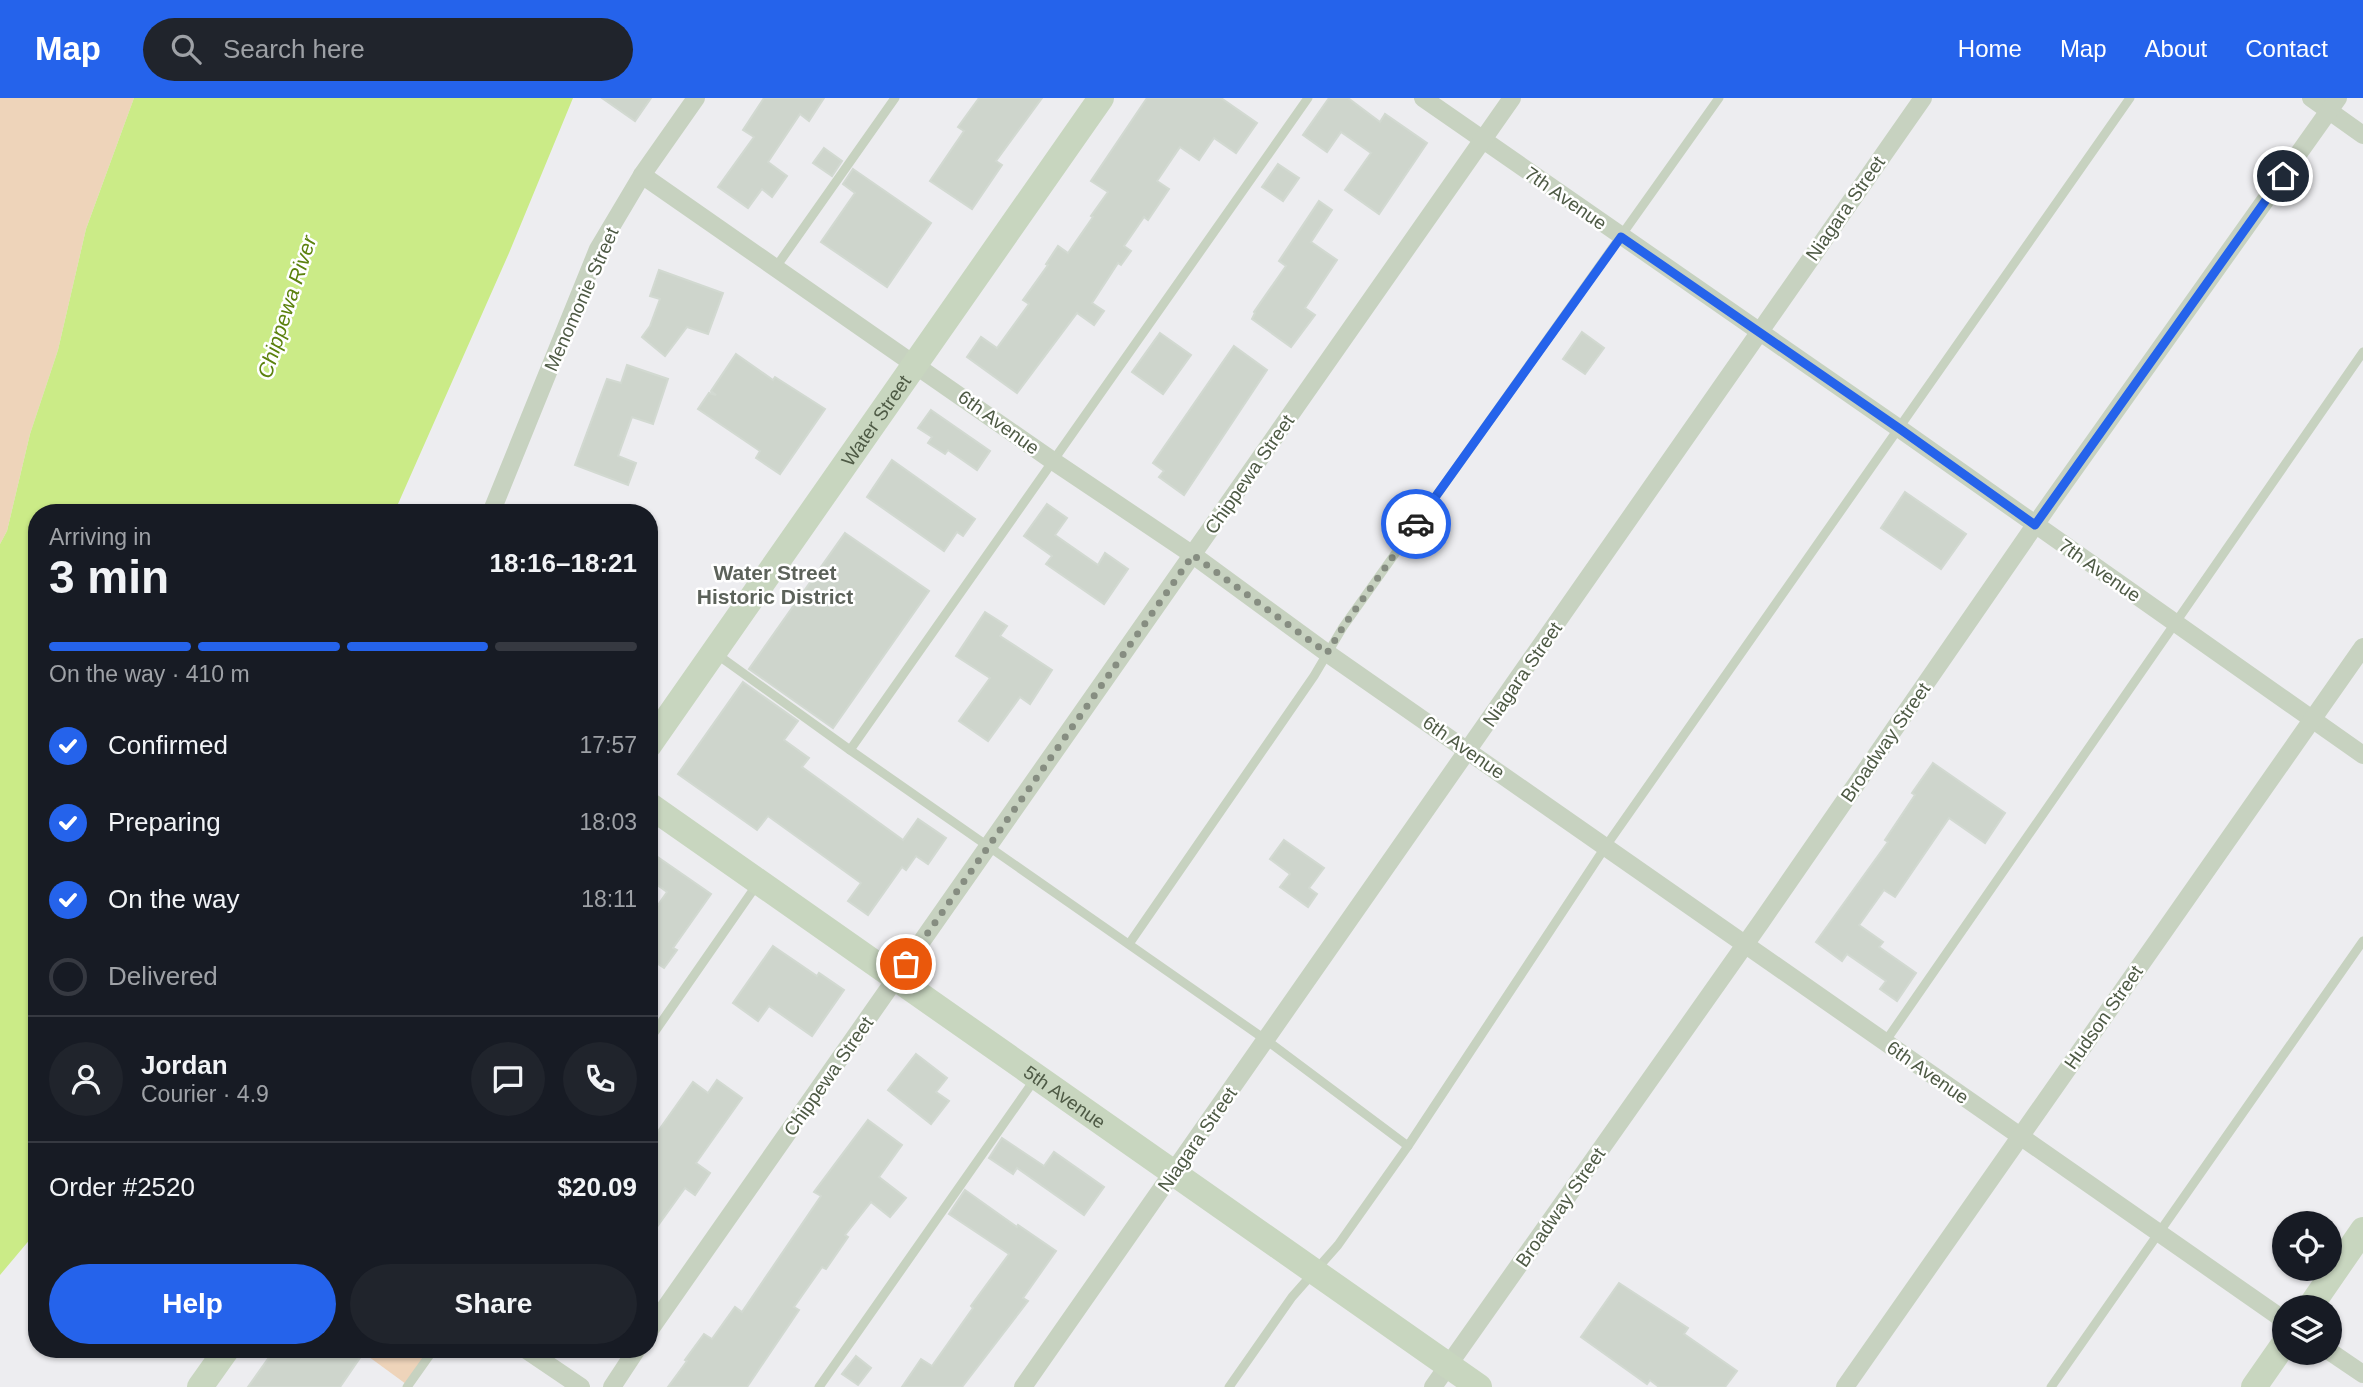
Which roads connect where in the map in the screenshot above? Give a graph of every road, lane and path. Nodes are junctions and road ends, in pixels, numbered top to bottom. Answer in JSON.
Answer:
{"nodes":[{"id":1,"x":696,"y":98,"type":"edge"},
{"id":2,"x":895,"y":98,"type":"edge"},
{"id":3,"x":1101,"y":98,"type":"edge"},
{"id":4,"x":1308,"y":98,"type":"edge"},
{"id":5,"x":1423,"y":98,"type":"edge"},
{"id":6,"x":1512,"y":98,"type":"edge"},
{"id":7,"x":1719,"y":98,"type":"edge"},
{"id":8,"x":1923,"y":98,"type":"edge"},
{"id":9,"x":2130,"y":98,"type":"edge"},
{"id":10,"x":2311,"y":98,"type":"edge"},
{"id":11,"x":2333,"y":104,"type":"edge"},
{"id":12,"x":2363,"y":135,"type":"edge"},
{"id":13,"x":1483,"y":139,"type":"junction"},
{"id":14,"x":642,"y":175,"type":"junction"},
{"id":15,"x":1621,"y":237,"type":"junction"},
{"id":16,"x":776,"y":267,"type":"junction"},
{"id":17,"x":1758,"y":332,"type":"junction"},
{"id":18,"x":2363,"y":352,"type":"edge"},
{"id":19,"x":915,"y":364,"type":"junction"},
{"id":20,"x":1900,"y":429,"type":"junction"},
{"id":21,"x":1053,"y":461,"type":"junction"},
{"id":22,"x":495,"y":504,"type":"edge"},
{"id":23,"x":2035,"y":525,"type":"junction"},
{"id":24,"x":1193,"y":555,"type":"junction"},
{"id":25,"x":2176,"y":623,"type":"junction"},
{"id":26,"x":2363,"y":647,"type":"edge"},
{"id":27,"x":714,"y":652,"type":"junction"},
{"id":28,"x":1327,"y":653,"type":"junction"},
{"id":29,"x":2312,"y":720,"type":"junction"},
{"id":30,"x":658,"y":732,"type":"edge"},
{"id":31,"x":850,"y":750,"type":"junction"},
{"id":32,"x":1469,"y":750,"type":"junction"},
{"id":33,"x":2363,"y":755,"type":"edge"},
{"id":34,"x":658,"y":810,"type":"edge"},
{"id":35,"x":988,"y":846,"type":"junction"},
{"id":36,"x":1606,"y":846,"type":"junction"},
{"id":37,"x":759,"y":882,"type":"junction"},
{"id":38,"x":2363,"y":941,"type":"edge"},
{"id":39,"x":1745,"y":943,"type":"junction"},
{"id":40,"x":1129,"y":944,"type":"junction"},
{"id":41,"x":896,"y":978,"type":"junction"},
{"id":42,"x":658,"y":1027,"type":"edge"},
{"id":43,"x":1266,"y":1040,"type":"junction"},
{"id":44,"x":1885,"y":1042,"type":"junction"},
{"id":45,"x":1037,"y":1076,"type":"junction"},
{"id":46,"x":2020,"y":1136,"type":"junction"},
{"id":47,"x":1408,"y":1146,"type":"junction"},
{"id":48,"x":1173,"y":1172,"type":"junction"},
{"id":49,"x":2363,"y":1230,"type":"edge"},
{"id":50,"x":2157,"y":1233,"type":"junction"},
{"id":51,"x":1314,"y":1271,"type":"junction"},
{"id":52,"x":2318,"y":1295,"type":"edge"},
{"id":53,"x":2272,"y":1312,"type":"edge"},
{"id":54,"x":658,"y":1318,"type":"edge"},
{"id":55,"x":221,"y":1358,"type":"edge"},
{"id":56,"x":428,"y":1358,"type":"edge"},
{"id":57,"x":538,"y":1358,"type":"edge"},
{"id":58,"x":631,"y":1358,"type":"edge"},
{"id":59,"x":2342,"y":1360,"type":"edge"},
{"id":60,"x":2272,"y":1361,"type":"edge"},
{"id":61,"x":1448,"y":1365,"type":"junction"},
{"id":62,"x":2363,"y":1374,"type":"edge"},
{"id":63,"x":200,"y":1387,"type":"edge"},
{"id":64,"x":407,"y":1387,"type":"edge"},
{"id":65,"x":580,"y":1387,"type":"edge"},
{"id":66,"x":612,"y":1387,"type":"edge"},
{"id":67,"x":818,"y":1387,"type":"edge"},
{"id":68,"x":1023,"y":1387,"type":"edge"},
{"id":69,"x":1229,"y":1387,"type":"edge"},
{"id":70,"x":1433,"y":1387,"type":"edge"},
{"id":71,"x":1479,"y":1387,"type":"edge"},
{"id":72,"x":1845,"y":1387,"type":"edge"},
{"id":73,"x":2051,"y":1387,"type":"edge"},
{"id":74,"x":2254,"y":1387,"type":"edge"}],
"edges":[{"from":1,"to":14,"type":"street","name":"Menomonie Street"},
{"from":2,"to":16,"type":"lane"},
{"from":3,"to":19,"type":"main road","name":"Water Street"},
{"from":4,"to":21,"type":"lane"},
{"from":5,"to":13,"type":"street","name":"7th Avenue"},
{"from":6,"to":13,"type":"street","name":"Chippewa Street"},
{"from":7,"to":15,"type":"lane"},
{"from":8,"to":17,"type":"street","name":"Niagara Street"},
{"from":9,"to":20,"type":"lane"},
{"from":10,"to":11,"type":"street"},
{"from":11,"to":12,"type":"street"},
{"from":11,"to":23,"type":"street","name":"Broadway Street"},
{"from":13,"to":15,"type":"street","name":"7th Avenue"},
{"from":13,"to":24,"type":"street","name":"Chippewa Street"},
{"from":14,"to":16,"type":"street","name":"6th Avenue"},
{"from":14,"to":22,"type":"street","name":"Menomonie Street"},
{"from":15,"to":17,"type":"street","name":"7th Avenue"},
{"from":15,"to":28,"type":"lane"},
{"from":16,"to":19,"type":"street","name":"6th Avenue"},
{"from":17,"to":20,"type":"street","name":"7th Avenue"},
{"from":17,"to":32,"type":"street","name":"Niagara Street"},
{"from":18,"to":25,"type":"lane"},
{"from":19,"to":21,"type":"street","name":"6th Avenue"},
{"from":19,"to":27,"type":"main road","name":"Water Street"},
{"from":20,"to":23,"type":"street","name":"7th Avenue"},
{"from":20,"to":36,"type":"lane"},
{"from":21,"to":24,"type":"street","name":"6th Avenue"},
{"from":21,"to":31,"type":"lane"},
{"from":23,"to":25,"type":"street","name":"7th Avenue"},
{"from":23,"to":39,"type":"street","name":"Broadway Street"},
{"from":24,"to":28,"type":"street","name":"6th Avenue"},
{"from":24,"to":35,"type":"street","name":"Chippewa Street"},
{"from":25,"to":29,"type":"street","name":"7th Avenue"},
{"from":25,"to":44,"type":"lane"},
{"from":26,"to":29,"type":"street","name":"Hudson Street"},
{"from":27,"to":30,"type":"main road","name":"Water Street"},
{"from":27,"to":31,"type":"lane"},
{"from":28,"to":32,"type":"street","name":"6th Avenue"},
{"from":28,"to":40,"type":"lane"},
{"from":29,"to":33,"type":"street","name":"7th Avenue"},
{"from":29,"to":46,"type":"street","name":"Hudson Street"},
{"from":31,"to":35,"type":"lane"},
{"from":32,"to":36,"type":"street","name":"6th Avenue"},
{"from":32,"to":43,"type":"street","name":"Niagara Street"},
{"from":34,"to":37,"type":"main road","name":"5th Avenue"},
{"from":35,"to":40,"type":"lane"},
{"from":35,"to":41,"type":"street","name":"Chippewa Street"},
{"from":36,"to":39,"type":"street","name":"6th Avenue"},
{"from":36,"to":47,"type":"lane"},
{"from":37,"to":41,"type":"main road","name":"5th Avenue"},
{"from":37,"to":42,"type":"lane"},
{"from":38,"to":50,"type":"lane"},
{"from":39,"to":44,"type":"street","name":"6th Avenue"},
{"from":39,"to":61,"type":"street","name":"Broadway Street"},
{"from":40,"to":43,"type":"lane"},
{"from":41,"to":45,"type":"main road","name":"5th Avenue"},
{"from":41,"to":54,"type":"street","name":"Chippewa Street"},
{"from":43,"to":47,"type":"lane"},
{"from":43,"to":48,"type":"street","name":"Niagara Street"},
{"from":44,"to":46,"type":"street","name":"6th Avenue"},
{"from":45,"to":48,"type":"main road","name":"5th Avenue"},
{"from":45,"to":67,"type":"lane"},
{"from":46,"to":50,"type":"street","name":"6th Avenue"},
{"from":46,"to":72,"type":"street","name":"Hudson Street"},
{"from":47,"to":51,"type":"lane"},
{"from":48,"to":51,"type":"main road","name":"5th Avenue"},
{"from":48,"to":68,"type":"street","name":"Niagara Street"},
{"from":49,"to":52,"type":"main road"},
{"from":50,"to":53,"type":"street","name":"6th Avenue"},
{"from":50,"to":73,"type":"lane"},
{"from":51,"to":61,"type":"main road","name":"5th Avenue"},
{"from":51,"to":69,"type":"lane"},
{"from":55,"to":63,"type":"main road"},
{"from":56,"to":64,"type":"lane"},
{"from":57,"to":65,"type":"street"},
{"from":58,"to":66,"type":"street"},
{"from":59,"to":62,"type":"street"},
{"from":60,"to":74,"type":"main road"},
{"from":61,"to":70,"type":"street","name":"Broadway Street"},
{"from":61,"to":71,"type":"main road","name":"5th Avenue"}]}
